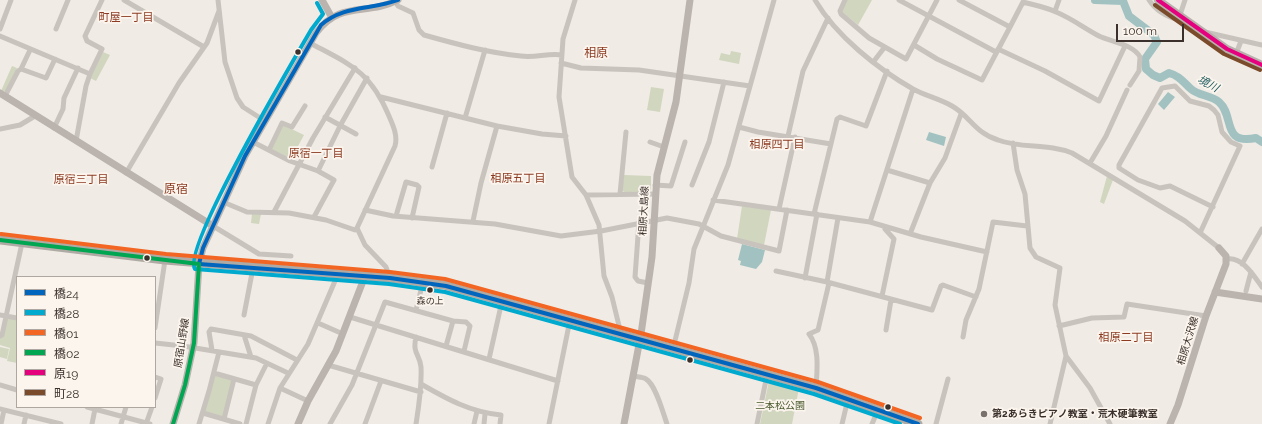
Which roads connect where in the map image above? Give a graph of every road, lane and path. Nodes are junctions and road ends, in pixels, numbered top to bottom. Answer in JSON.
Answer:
{"nodes":[{"id":1,"x":11,"y":0,"type":"edge"},
{"id":2,"x":68,"y":0,"type":"edge"},
{"id":3,"x":102,"y":0,"type":"edge"},
{"id":4,"x":124,"y":0,"type":"edge"},
{"id":5,"x":218,"y":0,"type":"edge"},
{"id":6,"x":322,"y":0,"type":"edge"},
{"id":7,"x":575,"y":0,"type":"edge"},
{"id":8,"x":690,"y":0,"type":"edge"},
{"id":9,"x":774,"y":0,"type":"edge"},
{"id":10,"x":815,"y":0,"type":"edge"},
{"id":11,"x":845,"y":0,"type":"edge"},
{"id":12,"x":899,"y":0,"type":"edge"},
{"id":13,"x":936,"y":0,"type":"edge"},
{"id":14,"x":958,"y":0,"type":"edge"},
{"id":15,"x":1060,"y":0,"type":"edge"},
{"id":16,"x":1149,"y":0,"type":"edge"},
{"id":17,"x":1158,"y":0,"type":"edge"},
{"id":18,"x":1185,"y":0,"type":"edge"},
{"id":19,"x":393,"y":1,"type":"edge"},
{"id":20,"x":1021,"y":1,"type":"edge"},
{"id":21,"x":219,"y":11,"type":"junction"},
{"id":22,"x":1055,"y":11,"type":"junction"},
{"id":23,"x":331,"y":16,"type":"junction"},
{"id":24,"x":928,"y":16,"type":"junction"},
{"id":25,"x":1182,"y":17,"type":"junction"},
{"id":26,"x":828,"y":18,"type":"junction"},
{"id":27,"x":1010,"y":28,"type":"junction"},
{"id":28,"x":0,"y":29,"type":"edge"},
{"id":29,"x":56,"y":29,"type":"dead end"},
{"id":30,"x":1203,"y":32,"type":"junction"},
{"id":31,"x":0,"y":36,"type":"edge"},
{"id":32,"x":1241,"y":42,"type":"junction"},
{"id":33,"x":310,"y":43,"type":"junction"},
{"id":34,"x":914,"y":45,"type":"junction"},
{"id":35,"x":1125,"y":46,"type":"junction"},
{"id":36,"x":1262,"y":46,"type":"edge"},
{"id":37,"x":204,"y":47,"type":"junction"},
{"id":38,"x":884,"y":48,"type":"junction"},
{"id":39,"x":30,"y":50,"type":"junction"},
{"id":40,"x":485,"y":50,"type":"junction"},
{"id":41,"x":997,"y":51,"type":"junction"},
{"id":42,"x":1236,"y":54,"type":"junction"},
{"id":43,"x":562,"y":55,"type":"junction"},
{"id":44,"x":55,"y":59,"type":"junction"},
{"id":45,"x":874,"y":61,"type":"junction"},
{"id":46,"x":561,"y":63,"type":"junction"},
{"id":47,"x":1262,"y":65,"type":"edge"},
{"id":48,"x":21,"y":68,"type":"junction"},
{"id":49,"x":78,"y":68,"type":"junction"},
{"id":50,"x":355,"y":68,"type":"junction"},
{"id":51,"x":887,"y":71,"type":"junction"},
{"id":52,"x":90,"y":74,"type":"junction"},
{"id":53,"x":679,"y":76,"type":"junction"},
{"id":54,"x":367,"y":78,"type":"junction"},
{"id":55,"x":724,"y":82,"type":"junction"},
{"id":56,"x":750,"y":86,"type":"junction"},
{"id":57,"x":913,"y":89,"type":"junction"},
{"id":58,"x":2,"y":95,"type":"edge"},
{"id":59,"x":381,"y":96,"type":"junction"},
{"id":60,"x":305,"y":106,"type":"dead end"},
{"id":61,"x":447,"y":113,"type":"junction"},
{"id":62,"x":961,"y":114,"type":"junction"},
{"id":63,"x":35,"y":116,"type":"junction"},
{"id":64,"x":325,"y":117,"type":"junction"},
{"id":65,"x":465,"y":118,"type":"junction"},
{"id":66,"x":265,"y":121,"type":"junction"},
{"id":67,"x":340,"y":126,"type":"junction"},
{"id":68,"x":497,"y":126,"type":"junction"},
{"id":69,"x":739,"y":127,"type":"junction"},
{"id":70,"x":54,"y":128,"type":"junction"},
{"id":71,"x":0,"y":129,"type":"edge"},
{"id":72,"x":626,"y":132,"type":"dead end"},
{"id":73,"x":356,"y":134,"type":"dead end"},
{"id":74,"x":566,"y":136,"type":"junction"},
{"id":75,"x":788,"y":136,"type":"junction"},
{"id":76,"x":795,"y":137,"type":"junction"},
{"id":77,"x":76,"y":141,"type":"junction"},
{"id":78,"x":253,"y":142,"type":"junction"},
{"id":79,"x":650,"y":142,"type":"dead end"},
{"id":80,"x":685,"y":142,"type":"dead end"},
{"id":81,"x":1013,"y":143,"type":"junction"},
{"id":82,"x":831,"y":144,"type":"junction"},
{"id":83,"x":664,"y":147,"type":"junction"},
{"id":84,"x":269,"y":150,"type":"junction"},
{"id":85,"x":1090,"y":163,"type":"junction"},
{"id":86,"x":299,"y":164,"type":"junction"},
{"id":87,"x":432,"y":167,"type":"dead end"},
{"id":88,"x":887,"y":170,"type":"junction"},
{"id":89,"x":318,"y":172,"type":"junction"},
{"id":90,"x":126,"y":173,"type":"junction"},
{"id":91,"x":930,"y":183,"type":"junction"},
{"id":92,"x":655,"y":185,"type":"junction"},
{"id":93,"x":692,"y":185,"type":"dead end"},
{"id":94,"x":620,"y":194,"type":"junction"},
{"id":95,"x":655,"y":194,"type":"junction"},
{"id":96,"x":586,"y":195,"type":"junction"},
{"id":97,"x":713,"y":200,"type":"junction"},
{"id":98,"x":223,"y":202,"type":"junction"},
{"id":99,"x":1212,"y":207,"type":"junction"},
{"id":100,"x":779,"y":209,"type":"junction"},
{"id":101,"x":365,"y":210,"type":"junction"},
{"id":102,"x":787,"y":210,"type":"junction"},
{"id":103,"x":274,"y":212,"type":"junction"},
{"id":104,"x":815,"y":214,"type":"junction"},
{"id":105,"x":396,"y":216,"type":"junction"},
{"id":106,"x":314,"y":218,"type":"junction"},
{"id":107,"x":412,"y":218,"type":"junction"},
{"id":108,"x":838,"y":218,"type":"junction"},
{"id":109,"x":654,"y":219,"type":"junction"},
{"id":110,"x":473,"y":221,"type":"junction"},
{"id":111,"x":639,"y":222,"type":"junction"},
{"id":112,"x":870,"y":222,"type":"junction"},
{"id":113,"x":879,"y":225,"type":"junction"},
{"id":114,"x":213,"y":226,"type":"junction"},
{"id":115,"x":702,"y":226,"type":"junction"},
{"id":116,"x":1027,"y":226,"type":"junction"},
{"id":117,"x":357,"y":228,"type":"junction"},
{"id":118,"x":1262,"y":229,"type":"edge"},
{"id":119,"x":601,"y":231,"type":"junction"},
{"id":120,"x":1200,"y":233,"type":"junction"},
{"id":121,"x":910,"y":234,"type":"junction"},
{"id":122,"x":0,"y":240,"type":"edge"},
{"id":123,"x":22,"y":243,"type":"junction"},
{"id":124,"x":1218,"y":248,"type":"joint"},
{"id":125,"x":987,"y":252,"type":"junction"},
{"id":126,"x":291,"y":256,"type":"dead end"},
{"id":127,"x":165,"y":260,"type":"junction"},
{"id":128,"x":1226,"y":261,"type":"junction"},
{"id":129,"x":199,"y":264,"type":"junction"},
{"id":130,"x":1242,"y":264,"type":"junction"},
{"id":131,"x":253,"y":268,"type":"junction"},
{"id":132,"x":776,"y":271,"type":"dead end"},
{"id":133,"x":1251,"y":272,"type":"junction"},
{"id":134,"x":338,"y":274,"type":"junction"},
{"id":135,"x":365,"y":276,"type":"junction"},
{"id":136,"x":390,"y":278,"type":"junction"},
{"id":137,"x":805,"y":278,"type":"junction"},
{"id":138,"x":423,"y":282,"type":"junction"},
{"id":139,"x":828,"y":282,"type":"junction"},
{"id":140,"x":648,"y":283,"type":"junction"},
{"id":141,"x":1262,"y":287,"type":"edge"},
{"id":142,"x":1246,"y":291,"type":"dead end"},
{"id":143,"x":1215,"y":292,"type":"junction"},
{"id":144,"x":882,"y":296,"type":"junction"},
{"id":145,"x":976,"y":297,"type":"junction"},
{"id":146,"x":891,"y":300,"type":"junction"},
{"id":147,"x":1262,"y":300,"type":"edge"},
{"id":148,"x":502,"y":301,"type":"junction"},
{"id":149,"x":416,"y":310,"type":"junction"},
{"id":150,"x":0,"y":315,"type":"edge"},
{"id":151,"x":244,"y":315,"type":"dead end"},
{"id":152,"x":7,"y":316,"type":"junction"},
{"id":153,"x":1206,"y":316,"type":"junction"},
{"id":154,"x":350,"y":317,"type":"junction"},
{"id":155,"x":16,"y":318,"type":"edge"},
{"id":156,"x":570,"y":320,"type":"junction"},
{"id":157,"x":156,"y":321,"type":"edge"},
{"id":158,"x":453,"y":321,"type":"junction"},
{"id":159,"x":318,"y":323,"type":"junction"},
{"id":160,"x":376,"y":325,"type":"junction"},
{"id":161,"x":1059,"y":326,"type":"junction"},
{"id":162,"x":886,"y":330,"type":"dead end"},
{"id":163,"x":343,"y":334,"type":"junction"},
{"id":164,"x":621,"y":334,"type":"junction"},
{"id":165,"x":244,"y":335,"type":"junction"},
{"id":166,"x":0,"y":336,"type":"edge"},
{"id":167,"x":416,"y":337,"type":"junction"},
{"id":168,"x":962,"y":337,"type":"dead end"},
{"id":169,"x":640,"y":339,"type":"junction"},
{"id":170,"x":156,"y":343,"type":"edge"},
{"id":171,"x":446,"y":346,"type":"junction"},
{"id":172,"x":193,"y":348,"type":"junction"},
{"id":173,"x":673,"y":349,"type":"junction"},
{"id":174,"x":212,"y":350,"type":"junction"},
{"id":175,"x":464,"y":351,"type":"junction"},
{"id":176,"x":219,"y":352,"type":"junction"},
{"id":177,"x":1066,"y":356,"type":"junction"},
{"id":178,"x":251,"y":357,"type":"junction"},
{"id":179,"x":297,"y":360,"type":"junction"},
{"id":180,"x":489,"y":360,"type":"junction"},
{"id":181,"x":267,"y":363,"type":"junction"},
{"id":182,"x":328,"y":365,"type":"junction"},
{"id":183,"x":214,"y":373,"type":"junction"},
{"id":184,"x":288,"y":373,"type":"junction"},
{"id":185,"x":357,"y":373,"type":"junction"},
{"id":186,"x":767,"y":375,"type":"junction"},
{"id":187,"x":634,"y":376,"type":"junction"},
{"id":188,"x":156,"y":377,"type":"edge"},
{"id":189,"x":234,"y":379,"type":"junction"},
{"id":190,"x":948,"y":379,"type":"dead end"},
{"id":191,"x":381,"y":380,"type":"junction"},
{"id":192,"x":558,"y":381,"type":"junction"},
{"id":193,"x":421,"y":384,"type":"junction"},
{"id":194,"x":0,"y":385,"type":"edge"},
{"id":195,"x":256,"y":385,"type":"junction"},
{"id":196,"x":280,"y":388,"type":"junction"},
{"id":197,"x":816,"y":388,"type":"junction"},
{"id":198,"x":16,"y":390,"type":"edge"},
{"id":199,"x":421,"y":392,"type":"junction"},
{"id":200,"x":156,"y":395,"type":"edge"},
{"id":201,"x":848,"y":399,"type":"junction"},
{"id":202,"x":308,"y":402,"type":"junction"},
{"id":203,"x":92,"y":408,"type":"edge"},
{"id":204,"x":126,"y":408,"type":"edge"},
{"id":205,"x":152,"y":408,"type":"edge"},
{"id":206,"x":2,"y":409,"type":"edge"},
{"id":207,"x":95,"y":409,"type":"junction"},
{"id":208,"x":878,"y":410,"type":"junction"},
{"id":209,"x":477,"y":411,"type":"junction"},
{"id":210,"x":203,"y":413,"type":"junction"},
{"id":211,"x":485,"y":414,"type":"junction"},
{"id":212,"x":26,"y":415,"type":"junction"},
{"id":213,"x":124,"y":416,"type":"junction"},
{"id":214,"x":224,"y":419,"type":"junction"},
{"id":215,"x":48,"y":422,"type":"edge"},
{"id":216,"x":0,"y":424,"type":"edge"},
{"id":217,"x":24,"y":424,"type":"edge"},
{"id":218,"x":61,"y":424,"type":"edge"},
{"id":219,"x":92,"y":424,"type":"edge"},
{"id":220,"x":122,"y":424,"type":"edge"},
{"id":221,"x":147,"y":424,"type":"edge"},
{"id":222,"x":173,"y":424,"type":"edge"},
{"id":223,"x":199,"y":424,"type":"edge"},
{"id":224,"x":240,"y":424,"type":"edge"},
{"id":225,"x":246,"y":424,"type":"edge"},
{"id":226,"x":268,"y":424,"type":"edge"},
{"id":227,"x":298,"y":424,"type":"edge"},
{"id":228,"x":330,"y":424,"type":"edge"},
{"id":229,"x":365,"y":424,"type":"edge"},
{"id":230,"x":416,"y":424,"type":"edge"},
{"id":231,"x":474,"y":424,"type":"edge"},
{"id":232,"x":484,"y":424,"type":"edge"},
{"id":233,"x":500,"y":424,"type":"edge"},
{"id":234,"x":549,"y":424,"type":"edge"},
{"id":235,"x":624,"y":424,"type":"edge"},
{"id":236,"x":667,"y":424,"type":"edge"},
{"id":237,"x":757,"y":424,"type":"edge"},
{"id":238,"x":842,"y":424,"type":"edge"},
{"id":239,"x":872,"y":424,"type":"edge"},
{"id":240,"x":918,"y":424,"type":"edge"},
{"id":241,"x":936,"y":424,"type":"edge"},
{"id":242,"x":1050,"y":424,"type":"edge"},
{"id":243,"x":1110,"y":424,"type":"edge"},
{"id":244,"x":1170,"y":424,"type":"edge"}],
"edges":[{"from":1,"to":28,"type":"street"},
{"from":2,"to":29,"type":"street"},
{"from":3,"to":52,"type":"street"},
{"from":4,"to":37,"type":"street"},
{"from":5,"to":21,"type":"street"},
{"from":6,"to":23,"type":"street"},
{"from":7,"to":43,"type":"street"},
{"from":8,"to":53,"type":"street","name":"相原大島線"},
{"from":9,"to":56,"type":"street"},
{"from":10,"to":26,"type":"street"},
{"from":11,"to":38,"type":"street"},
{"from":12,"to":24,"type":"street"},
{"from":13,"to":24,"type":"street"},
{"from":14,"to":27,"type":"street"},
{"from":15,"to":22,"type":"street"},
{"from":16,"to":25,"type":"street"},
{"from":17,"to":25,"type":"main road"},
{"from":18,"to":25,"type":"street"},
{"from":19,"to":23,"type":"street"},
{"from":19,"to":40,"type":"street"},
{"from":20,"to":22,"type":"street"},
{"from":20,"to":27,"type":"street"},
{"from":21,"to":37,"type":"street"},
{"from":21,"to":66,"type":"street"},
{"from":22,"to":35,"type":"street"},
{"from":23,"to":33,"type":"street","name":"原宿山野線"},
{"from":24,"to":34,"type":"street"},
{"from":24,"to":41,"type":"street"},
{"from":25,"to":30,"type":"main road"},
{"from":26,"to":45,"type":"street"},
{"from":26,"to":75,"type":"street"},
{"from":27,"to":41,"type":"street"},
{"from":30,"to":32,"type":"street"},
{"from":30,"to":42,"type":"main road"},
{"from":31,"to":39,"type":"street"},
{"from":32,"to":36,"type":"street"},
{"from":32,"to":42,"type":"street"},
{"from":33,"to":50,"type":"street"},
{"from":33,"to":66,"type":"street","name":"原宿山野線"},
{"from":34,"to":38,"type":"street"},
{"from":34,"to":41,"type":"street"},
{"from":35,"to":41,"type":"street"},
{"from":35,"to":85,"type":"street"},
{"from":37,"to":90,"type":"street"},
{"from":38,"to":45,"type":"street"},
{"from":39,"to":44,"type":"street"},
{"from":39,"to":48,"type":"street"},
{"from":40,"to":43,"type":"street"},
{"from":40,"to":65,"type":"street"},
{"from":42,"to":47,"type":"main road"},
{"from":43,"to":46,"type":"street"},
{"from":44,"to":48,"type":"street"},
{"from":44,"to":49,"type":"street"},
{"from":45,"to":51,"type":"street"},
{"from":46,"to":53,"type":"street"},
{"from":46,"to":74,"type":"street"},
{"from":48,"to":58,"type":"street"},
{"from":49,"to":52,"type":"street"},
{"from":49,"to":70,"type":"street"},
{"from":50,"to":54,"type":"street"},
{"from":50,"to":64,"type":"street"},
{"from":51,"to":57,"type":"street"},
{"from":51,"to":82,"type":"street"},
{"from":52,"to":77,"type":"street"},
{"from":53,"to":55,"type":"street"},
{"from":53,"to":83,"type":"street","name":"相原大島線"},
{"from":54,"to":59,"type":"street"},
{"from":54,"to":67,"type":"street"},
{"from":55,"to":56,"type":"street"},
{"from":55,"to":93,"type":"street"},
{"from":56,"to":69,"type":"street"},
{"from":57,"to":62,"type":"street"},
{"from":57,"to":88,"type":"street"},
{"from":58,"to":63,"type":"street"},
{"from":59,"to":61,"type":"street"},
{"from":59,"to":101,"type":"street"},
{"from":60,"to":84,"type":"street"},
{"from":61,"to":65,"type":"street"},
{"from":61,"to":87,"type":"street"},
{"from":62,"to":81,"type":"street"},
{"from":62,"to":91,"type":"street"},
{"from":63,"to":70,"type":"street"},
{"from":63,"to":71,"type":"street"},
{"from":64,"to":67,"type":"street"},
{"from":64,"to":86,"type":"street"},
{"from":65,"to":68,"type":"street"},
{"from":66,"to":78,"type":"street","name":"原宿山野線"},
{"from":67,"to":73,"type":"street"},
{"from":67,"to":89,"type":"street"},
{"from":68,"to":74,"type":"street"},
{"from":68,"to":110,"type":"street"},
{"from":69,"to":75,"type":"street"},
{"from":69,"to":97,"type":"street"},
{"from":70,"to":77,"type":"street"},
{"from":72,"to":94,"type":"street"},
{"from":74,"to":96,"type":"street"},
{"from":75,"to":76,"type":"street"},
{"from":76,"to":82,"type":"street"},
{"from":76,"to":100,"type":"street"},
{"from":77,"to":90,"type":"street"},
{"from":78,"to":84,"type":"street"},
{"from":78,"to":98,"type":"street","name":"原宿山野線"},
{"from":79,"to":83,"type":"street"},
{"from":80,"to":92,"type":"street"},
{"from":81,"to":85,"type":"street"},
{"from":81,"to":116,"type":"street"},
{"from":82,"to":104,"type":"street"},
{"from":83,"to":92,"type":"street","name":"相原大島線"},
{"from":84,"to":86,"type":"street"},
{"from":85,"to":120,"type":"street"},
{"from":86,"to":89,"type":"street"},
{"from":86,"to":103,"type":"street"},
{"from":88,"to":91,"type":"street"},
{"from":88,"to":112,"type":"street"},
{"from":89,"to":106,"type":"street"},
{"from":90,"to":114,"type":"street"},
{"from":91,"to":121,"type":"street"},
{"from":92,"to":95,"type":"street","name":"相原大島線"},
{"from":94,"to":95,"type":"street"},
{"from":94,"to":96,"type":"street"},
{"from":95,"to":109,"type":"street","name":"相原大島線"},
{"from":96,"to":119,"type":"street"},
{"from":97,"to":100,"type":"street"},
{"from":97,"to":115,"type":"street"},
{"from":98,"to":103,"type":"street"},
{"from":98,"to":114,"type":"street","name":"原宿山野線"},
{"from":99,"to":99,"type":"street"},
{"from":99,"to":120,"type":"street"},
{"from":100,"to":102,"type":"street"},
{"from":101,"to":105,"type":"street"},
{"from":101,"to":117,"type":"street"},
{"from":102,"to":104,"type":"street"},
{"from":102,"to":115,"type":"street"},
{"from":103,"to":106,"type":"street"},
{"from":104,"to":108,"type":"street"},
{"from":104,"to":137,"type":"street"},
{"from":105,"to":107,"type":"street"},
{"from":105,"to":107,"type":"street"},
{"from":106,"to":117,"type":"street"},
{"from":107,"to":110,"type":"street"},
{"from":108,"to":112,"type":"street"},
{"from":108,"to":139,"type":"street"},
{"from":109,"to":111,"type":"street"},
{"from":109,"to":115,"type":"street"},
{"from":109,"to":140,"type":"street","name":"相原大島線"},
{"from":110,"to":119,"type":"street"},
{"from":111,"to":119,"type":"street"},
{"from":111,"to":140,"type":"street"},
{"from":112,"to":113,"type":"street"},
{"from":113,"to":121,"type":"street"},
{"from":113,"to":144,"type":"street"},
{"from":114,"to":126,"type":"street"},
{"from":114,"to":129,"type":"street","name":"原宿山野線"},
{"from":115,"to":173,"type":"street"},
{"from":116,"to":125,"type":"street"},
{"from":116,"to":161,"type":"street"},
{"from":117,"to":136,"type":"street"},
{"from":118,"to":130,"type":"street"},
{"from":119,"to":164,"type":"street"},
{"from":120,"to":124,"type":"street"},
{"from":121,"to":125,"type":"street"},
{"from":122,"to":123,"type":"highway"},
{"from":123,"to":127,"type":"highway"},
{"from":123,"to":152,"type":"street"},
{"from":124,"to":128,"type":"street"},
{"from":125,"to":145,"type":"street"},
{"from":127,"to":129,"type":"highway"},
{"from":127,"to":157,"type":"street"},
{"from":128,"to":130,"type":"street"},
{"from":128,"to":143,"type":"street","name":"相原大沢線"},
{"from":129,"to":131,"type":"highway"},
{"from":129,"to":172,"type":"street","name":"原宿山野線"},
{"from":130,"to":133,"type":"street"},
{"from":131,"to":134,"type":"highway"},
{"from":131,"to":151,"type":"street"},
{"from":132,"to":137,"type":"street"},
{"from":133,"to":141,"type":"street"},
{"from":133,"to":142,"type":"street"},
{"from":134,"to":135,"type":"highway"},
{"from":134,"to":159,"type":"street"},
{"from":135,"to":136,"type":"highway"},
{"from":135,"to":154,"type":"street"},
{"from":136,"to":138,"type":"highway"},
{"from":137,"to":139,"type":"street"},
{"from":138,"to":148,"type":"highway"},
{"from":138,"to":149,"type":"street"},
{"from":139,"to":144,"type":"street"},
{"from":139,"to":197,"type":"street"},
{"from":140,"to":169,"type":"street","name":"相原大島線"},
{"from":143,"to":147,"type":"street"},
{"from":143,"to":153,"type":"street","name":"相原大沢線"},
{"from":144,"to":146,"type":"street"},
{"from":145,"to":146,"type":"street"},
{"from":145,"to":168,"type":"street"},
{"from":146,"to":162,"type":"street"},
{"from":148,"to":156,"type":"highway"},
{"from":148,"to":180,"type":"street"},
{"from":149,"to":158,"type":"street"},
{"from":149,"to":160,"type":"street"},
{"from":150,"to":152,"type":"street"},
{"from":152,"to":155,"type":"street"},
{"from":152,"to":166,"type":"street"},
{"from":153,"to":161,"type":"street"},
{"from":153,"to":244,"type":"street","name":"相原大沢線"},
{"from":154,"to":160,"type":"street"},
{"from":154,"to":163,"type":"street"},
{"from":156,"to":164,"type":"highway"},
{"from":156,"to":192,"type":"street"},
{"from":158,"to":171,"type":"street"},
{"from":158,"to":175,"type":"street"},
{"from":159,"to":163,"type":"street"},
{"from":159,"to":179,"type":"street"},
{"from":160,"to":167,"type":"street"},
{"from":160,"to":185,"type":"street"},
{"from":161,"to":177,"type":"street"},
{"from":163,"to":182,"type":"street"},
{"from":164,"to":169,"type":"highway"},
{"from":165,"to":174,"type":"street"},
{"from":165,"to":178,"type":"street"},
{"from":165,"to":179,"type":"street"},
{"from":167,"to":171,"type":"street"},
{"from":167,"to":193,"type":"street"},
{"from":169,"to":173,"type":"highway"},
{"from":169,"to":187,"type":"street","name":"相原大島線"},
{"from":170,"to":172,"type":"street"},
{"from":171,"to":175,"type":"street"},
{"from":172,"to":174,"type":"street"},
{"from":172,"to":222,"type":"street","name":"原宿山野線"},
{"from":173,"to":186,"type":"highway"},
{"from":174,"to":176,"type":"street"},
{"from":175,"to":180,"type":"street"},
{"from":176,"to":178,"type":"street"},
{"from":176,"to":183,"type":"street"},
{"from":177,"to":242,"type":"street"},
{"from":177,"to":243,"type":"street"},
{"from":178,"to":181,"type":"street"},
{"from":179,"to":184,"type":"street"},
{"from":180,"to":192,"type":"street"},
{"from":181,"to":184,"type":"street"},
{"from":181,"to":195,"type":"street"},
{"from":182,"to":185,"type":"street"},
{"from":182,"to":202,"type":"street"},
{"from":183,"to":189,"type":"street"},
{"from":183,"to":210,"type":"street"},
{"from":184,"to":196,"type":"street"},
{"from":185,"to":191,"type":"street"},
{"from":185,"to":228,"type":"street"},
{"from":186,"to":197,"type":"highway"},
{"from":186,"to":237,"type":"street"},
{"from":187,"to":235,"type":"street","name":"相原大島線"},
{"from":187,"to":236,"type":"street"},
{"from":188,"to":200,"type":"street"},
{"from":189,"to":195,"type":"street"},
{"from":189,"to":214,"type":"street"},
{"from":190,"to":241,"type":"street"},
{"from":191,"to":199,"type":"street"},
{"from":191,"to":229,"type":"street"},
{"from":192,"to":234,"type":"street"},
{"from":193,"to":199,"type":"street"},
{"from":193,"to":209,"type":"street"},
{"from":194,"to":198,"type":"street"},
{"from":195,"to":225,"type":"street"},
{"from":196,"to":202,"type":"street"},
{"from":196,"to":226,"type":"street"},
{"from":197,"to":201,"type":"highway"},
{"from":199,"to":230,"type":"street"},
{"from":201,"to":208,"type":"highway"},
{"from":201,"to":238,"type":"street"},
{"from":202,"to":227,"type":"street"},
{"from":203,"to":207,"type":"street"},
{"from":204,"to":213,"type":"street"},
{"from":205,"to":221,"type":"street"},
{"from":206,"to":212,"type":"street"},
{"from":206,"to":216,"type":"street"},
{"from":207,"to":213,"type":"street"},
{"from":207,"to":219,"type":"street"},
{"from":208,"to":239,"type":"street"},
{"from":208,"to":240,"type":"highway"},
{"from":209,"to":211,"type":"street"},
{"from":209,"to":231,"type":"street"},
{"from":210,"to":214,"type":"street"},
{"from":210,"to":223,"type":"street"},
{"from":211,"to":232,"type":"street"},
{"from":211,"to":233,"type":"street"},
{"from":212,"to":215,"type":"street"},
{"from":212,"to":217,"type":"street"},
{"from":213,"to":220,"type":"street"},
{"from":213,"to":221,"type":"street"},
{"from":214,"to":224,"type":"street"},
{"from":215,"to":218,"type":"street"}]}
